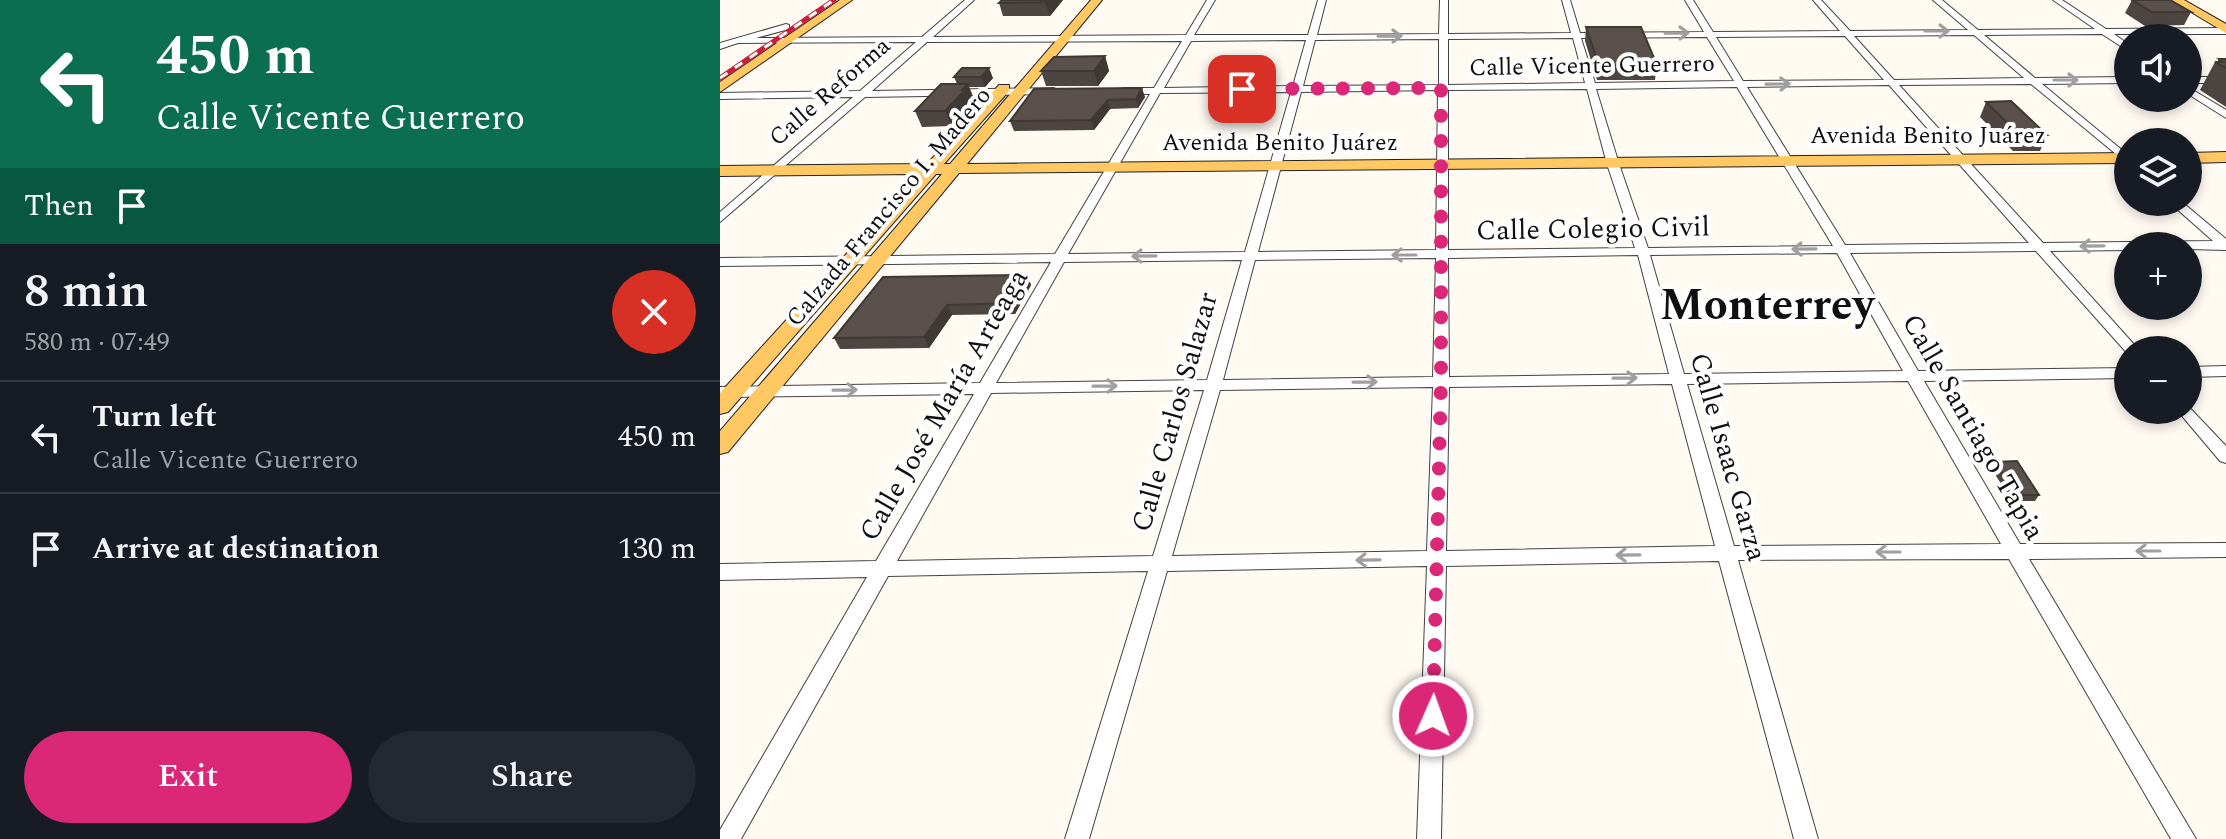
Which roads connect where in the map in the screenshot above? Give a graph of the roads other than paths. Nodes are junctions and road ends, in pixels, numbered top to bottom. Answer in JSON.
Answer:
{"nodes":[{"id":1,"x":826,"y":0,"type":"edge"},
{"id":2,"x":847,"y":0,"type":"edge"},
{"id":3,"x":970,"y":0,"type":"edge"},
{"id":4,"x":1080,"y":0,"type":"edge"},
{"id":5,"x":1097,"y":0,"type":"edge"},
{"id":6,"x":1211,"y":0,"type":"edge"},
{"id":7,"x":1322,"y":0,"type":"edge"},
{"id":8,"x":1444,"y":0,"type":"edge"},
{"id":9,"x":1566,"y":0,"type":"edge"},
{"id":10,"x":1689,"y":0,"type":"edge"},
{"id":11,"x":1817,"y":0,"type":"edge"},
{"id":12,"x":1937,"y":0,"type":"edge"},
{"id":13,"x":2057,"y":0,"type":"edge"},
{"id":14,"x":2176,"y":0,"type":"edge"},
{"id":15,"x":786,"y":27,"type":"junction"},
{"id":16,"x":2101,"y":29,"type":"junction"},
{"id":17,"x":1974,"y":30,"type":"junction"},
{"id":18,"x":2226,"y":30,"type":"edge"},
{"id":19,"x":1848,"y":32,"type":"junction"},
{"id":20,"x":1711,"y":33,"type":"junction"},
{"id":21,"x":1578,"y":34,"type":"junction"},
{"id":22,"x":1443,"y":35,"type":"junction"},
{"id":23,"x":1190,"y":37,"type":"junction"},
{"id":24,"x":1312,"y":37,"type":"junction"},
{"id":25,"x":2114,"y":38,"type":"edge"},
{"id":26,"x":1047,"y":39,"type":"junction"},
{"id":27,"x":1064,"y":39,"type":"junction"},
{"id":28,"x":924,"y":40,"type":"junction"},
{"id":29,"x":739,"y":41,"type":"junction"},
{"id":30,"x":763,"y":41,"type":"junction"},
{"id":31,"x":787,"y":41,"type":"junction"},
{"id":32,"x":720,"y":46,"type":"edge"},
{"id":33,"x":1026,"y":62,"type":"dead end"},
{"id":34,"x":731,"y":63,"type":"dead end"},
{"id":35,"x":1016,"y":73,"type":"dead end"},
{"id":36,"x":2032,"y":80,"type":"junction"},
{"id":37,"x":2114,"y":80,"type":"edge"},
{"id":38,"x":2202,"y":80,"type":"edge"},
{"id":39,"x":2226,"y":80,"type":"edge"},
{"id":40,"x":1893,"y":83,"type":"junction"},
{"id":41,"x":1742,"y":84,"type":"junction"},
{"id":42,"x":1592,"y":86,"type":"junction"},
{"id":43,"x":720,"y":88,"type":"edge"},
{"id":44,"x":1298,"y":88,"type":"junction"},
{"id":45,"x":1441,"y":88,"type":"junction"},
{"id":46,"x":1159,"y":90,"type":"junction"},
{"id":47,"x":1066,"y":91,"type":"edge"},
{"id":48,"x":1113,"y":91,"type":"edge"},
{"id":49,"x":1000,"y":92,"type":"junction"},
{"id":50,"x":1020,"y":92,"type":"junction"},
{"id":51,"x":863,"y":94,"type":"junction"},
{"id":52,"x":720,"y":96,"type":"edge"},
{"id":53,"x":2202,"y":99,"type":"edge"},
{"id":54,"x":2226,"y":115,"type":"edge"},
{"id":55,"x":2114,"y":148,"type":"edge"},
{"id":56,"x":2226,"y":157,"type":"edge"},
{"id":57,"x":2202,"y":158,"type":"edge"},
{"id":58,"x":1958,"y":159,"type":"junction"},
{"id":59,"x":2114,"y":159,"type":"edge"},
{"id":60,"x":1788,"y":161,"type":"junction"},
{"id":61,"x":1613,"y":164,"type":"junction"},
{"id":62,"x":1442,"y":165,"type":"junction"},
{"id":63,"x":1274,"y":167,"type":"junction"},
{"id":64,"x":1111,"y":168,"type":"junction"},
{"id":65,"x":930,"y":169,"type":"junction"},
{"id":66,"x":953,"y":169,"type":"junction"},
{"id":67,"x":720,"y":171,"type":"edge"},
{"id":68,"x":772,"y":171,"type":"junction"},
{"id":69,"x":2192,"y":216,"type":"edge"},
{"id":70,"x":720,"y":218,"type":"edge"},
{"id":71,"x":2226,"y":245,"type":"edge"},
{"id":72,"x":2039,"y":246,"type":"junction"},
{"id":73,"x":1841,"y":249,"type":"junction"},
{"id":74,"x":1643,"y":252,"type":"junction"},
{"id":75,"x":1442,"y":255,"type":"junction"},
{"id":76,"x":1250,"y":256,"type":"junction"},
{"id":77,"x":1061,"y":258,"type":"junction"},
{"id":78,"x":879,"y":259,"type":"junction"},
{"id":79,"x":851,"y":260,"type":"junction"},
{"id":80,"x":720,"y":262,"type":"edge"},
{"id":81,"x":2119,"y":336,"type":"edge"},
{"id":82,"x":2226,"y":371,"type":"edge"},
{"id":83,"x":2202,"y":372,"type":"edge"},
{"id":84,"x":2114,"y":373,"type":"edge"},
{"id":85,"x":1912,"y":374,"type":"junction"},
{"id":86,"x":1678,"y":378,"type":"junction"},
{"id":87,"x":1441,"y":381,"type":"junction"},
{"id":88,"x":1214,"y":384,"type":"junction"},
{"id":89,"x":986,"y":388,"type":"junction"},
{"id":90,"x":767,"y":391,"type":"junction"},
{"id":91,"x":726,"y":392,"type":"edge"},
{"id":92,"x":720,"y":407,"type":"edge"},
{"id":93,"x":2197,"y":424,"type":"edge"},
{"id":94,"x":720,"y":446,"type":"edge"},
{"id":95,"x":2226,"y":457,"type":"edge"},
{"id":96,"x":2226,"y":550,"type":"edge"},
{"id":97,"x":2015,"y":552,"type":"junction"},
{"id":98,"x":1729,"y":553,"type":"junction"},
{"id":99,"x":1438,"y":558,"type":"junction"},
{"id":100,"x":1160,"y":564,"type":"junction"},
{"id":101,"x":882,"y":569,"type":"junction"},
{"id":102,"x":720,"y":572,"type":"edge"},
{"id":103,"x":728,"y":839,"type":"edge"},
{"id":104,"x":1077,"y":839,"type":"edge"},
{"id":105,"x":1429,"y":839,"type":"edge"},
{"id":106,"x":1806,"y":839,"type":"edge"},
{"id":107,"x":2184,"y":839,"type":"edge"}],
"edges":[{"from":1,"to":15,"type":"main road"},
{"from":2,"to":31,"type":"main road"},
{"from":3,"to":28,"type":"street","name":"Calle Reforma"},
{"from":4,"to":26,"type":"main road"},
{"from":5,"to":27,"type":"main road","name":"Calzada Francisco I. Madero"},
{"from":6,"to":23,"type":"street","name":"Calle José María Arteaga"},
{"from":7,"to":24,"type":"street","name":"Calle Carlos Salazar"},
{"from":8,"to":22,"type":"street"},
{"from":9,"to":21,"type":"street","name":"Calle Isaac Garza"},
{"from":10,"to":20,"type":"street","name":"Calle Santiago Tapia"},
{"from":11,"to":19,"type":"street"},
{"from":12,"to":17,"type":"street"},
{"from":13,"to":16,"type":"street"},
{"from":14,"to":18,"type":"main road"},
{"from":15,"to":29,"type":"street"},
{"from":15,"to":30,"type":"main road"},
{"from":16,"to":17,"type":"street"},
{"from":16,"to":18,"type":"street"},
{"from":16,"to":25,"type":"street"},
{"from":19,"to":17,"type":"street","one_way":true},
{"from":17,"to":36,"type":"street"},
{"from":19,"to":20,"type":"street"},
{"from":19,"to":40,"type":"street"},
{"from":21,"to":20,"type":"street","one_way":true},
{"from":20,"to":41,"type":"street","name":"Calle Santiago Tapia"},
{"from":21,"to":22,"type":"street"},
{"from":21,"to":42,"type":"street","name":"Calle Isaac Garza"},
{"from":24,"to":22,"type":"street","one_way":true},
{"from":22,"to":45,"type":"street"},
{"from":23,"to":24,"type":"street"},
{"from":23,"to":27,"type":"street"},
{"from":23,"to":46,"type":"street","name":"Calle José María Arteaga"},
{"from":24,"to":44,"type":"street","name":"Calle Carlos Salazar"},
{"from":26,"to":27,"type":"street"},
{"from":26,"to":28,"type":"street"},
{"from":26,"to":33,"type":"main road"},
{"from":27,"to":50,"type":"main road","name":"Calzada Francisco I. Madero"},
{"from":28,"to":31,"type":"street"},
{"from":28,"to":51,"type":"street","name":"Calle Reforma"},
{"from":29,"to":30,"type":"street"},
{"from":29,"to":32,"type":"street"},
{"from":30,"to":31,"type":"street"},
{"from":30,"to":34,"type":"main road"},
{"from":31,"to":43,"type":"main road"},
{"from":35,"to":49,"type":"main road","name":"Calzada Francisco I. Madero"},
{"from":36,"to":37,"type":"street","name":"Calle Vicente Guerrero","one_way":true},
{"from":36,"to":40,"type":"street","name":"Calle Vicente Guerrero"},
{"from":36,"to":55,"type":"street"},
{"from":38,"to":39,"type":"street"},
{"from":41,"to":40,"type":"street","name":"Calle Vicente Guerrero","one_way":true},
{"from":40,"to":58,"type":"street"},
{"from":41,"to":42,"type":"street","name":"Calle Vicente Guerrero"},
{"from":41,"to":60,"type":"street","name":"Calle Santiago Tapia"},
{"from":42,"to":45,"type":"street","name":"Calle Vicente Guerrero"},
{"from":42,"to":61,"type":"street","name":"Calle Isaac Garza"},
{"from":44,"to":45,"type":"street","name":"Calle Vicente Guerrero"},
{"from":44,"to":46,"type":"street","name":"Calle Vicente Guerrero"},
{"from":44,"to":63,"type":"street","name":"Calle Carlos Salazar"},
{"from":45,"to":62,"type":"street"},
{"from":46,"to":48,"type":"street","name":"Calle Vicente Guerrero"},
{"from":46,"to":64,"type":"street","name":"Calle José María Arteaga"},
{"from":47,"to":50,"type":"street"},
{"from":49,"to":50,"type":"street"},
{"from":49,"to":51,"type":"street"},
{"from":49,"to":65,"type":"main road","name":"Calzada Francisco I. Madero"},
{"from":50,"to":66,"type":"main road","name":"Calzada Francisco I. Madero"},
{"from":51,"to":52,"type":"street"},
{"from":51,"to":68,"type":"street","name":"Calle Reforma"},
{"from":53,"to":54,"type":"street"},
{"from":56,"to":57,"type":"main road"},
{"from":58,"to":59,"type":"main road","name":"Avenida Benito Juárez"},
{"from":58,"to":60,"type":"main road","name":"Avenida Benito Juárez"},
{"from":58,"to":72,"type":"street"},
{"from":60,"to":61,"type":"main road","name":"Avenida Benito Juárez"},
{"from":60,"to":73,"type":"street","name":"Calle Santiago Tapia"},
{"from":61,"to":62,"type":"main road","name":"Avenida Benito Juárez"},
{"from":61,"to":74,"type":"street","name":"Calle Isaac Garza"},
{"from":62,"to":63,"type":"main road","name":"Avenida Benito Juárez"},
{"from":62,"to":75,"type":"street"},
{"from":63,"to":64,"type":"main road","name":"Avenida Benito Juárez"},
{"from":63,"to":76,"type":"street","name":"Calle Carlos Salazar"},
{"from":64,"to":66,"type":"main road","name":"Avenida Benito Juárez"},
{"from":64,"to":77,"type":"street","name":"Calle José María Arteaga"},
{"from":65,"to":66,"type":"main road","name":"Avenida Benito Juárez"},
{"from":65,"to":68,"type":"main road","name":"Avenida Benito Juárez"},
{"from":65,"to":79,"type":"main road","name":"Calzada Francisco I. Madero"},
{"from":66,"to":78,"type":"main road","name":"Calzada Francisco I. Madero"},
{"from":67,"to":68,"type":"main road","name":"Avenida Benito Juárez"},
{"from":68,"to":70,"type":"street","name":"Calle Reforma"},
{"from":69,"to":71,"type":"street"},
{"from":71,"to":72,"type":"street","name":"Calle Colegio Civil","one_way":true},
{"from":72,"to":73,"type":"street","name":"Calle Colegio Civil"},
{"from":72,"to":81,"type":"street"},
{"from":73,"to":74,"type":"street","name":"Calle Colegio Civil","one_way":true},
{"from":73,"to":85,"type":"street","name":"Calle Santiago Tapia"},
{"from":74,"to":75,"type":"street","name":"Calle Colegio Civil"},
{"from":74,"to":86,"type":"street","name":"Calle Isaac Garza"},
{"from":75,"to":76,"type":"street","name":"Calle Colegio Civil","one_way":true},
{"from":75,"to":87,"type":"street"},
{"from":76,"to":77,"type":"street","name":"Calle Colegio Civil","one_way":true},
{"from":76,"to":88,"type":"street","name":"Calle Carlos Salazar"},
{"from":77,"to":78,"type":"street","name":"Calle Colegio Civil"},
{"from":77,"to":89,"type":"street","name":"Calle José María Arteaga"},
{"from":78,"to":79,"type":"street","name":"Calle Colegio Civil"},
{"from":78,"to":90,"type":"main road","name":"Calzada Francisco I. Madero"},
{"from":79,"to":80,"type":"street","name":"Calle Colegio Civil"},
{"from":79,"to":91,"type":"main road","name":"Calzada Francisco I. Madero"},
{"from":82,"to":83,"type":"street"},
{"from":84,"to":85,"type":"street"},
{"from":85,"to":86,"type":"street"},
{"from":85,"to":97,"type":"street","name":"Calle Santiago Tapia"},
{"from":87,"to":86,"type":"street","one_way":true},
{"from":86,"to":98,"type":"street","name":"Calle Isaac Garza"},
{"from":88,"to":87,"type":"street","one_way":true},
{"from":87,"to":99,"type":"street"},
{"from":89,"to":88,"type":"street","one_way":true},
{"from":88,"to":100,"type":"street","name":"Calle Carlos Salazar"},
{"from":90,"to":89,"type":"street","one_way":true},
{"from":89,"to":101,"type":"street","name":"Calle José María Arteaga"},
{"from":90,"to":91,"type":"street"},
{"from":90,"to":94,"type":"main road","name":"Calzada Francisco I. Madero"},
{"from":91,"to":92,"type":"main road","name":"Calzada Francisco I. Madero"},
{"from":93,"to":95,"type":"street"},
{"from":96,"to":97,"type":"street","one_way":true},
{"from":97,"to":98,"type":"street","one_way":true},
{"from":97,"to":107,"type":"street","name":"Calle Santiago Tapia"},
{"from":98,"to":99,"type":"street","one_way":true},
{"from":98,"to":106,"type":"street","name":"Calle Isaac Garza"},
{"from":99,"to":100,"type":"street","one_way":true},
{"from":99,"to":105,"type":"street"},
{"from":100,"to":101,"type":"street"},
{"from":100,"to":104,"type":"street","name":"Calle Carlos Salazar"},
{"from":101,"to":102,"type":"street"},
{"from":101,"to":103,"type":"street","name":"Calle José María Arteaga"}]}
